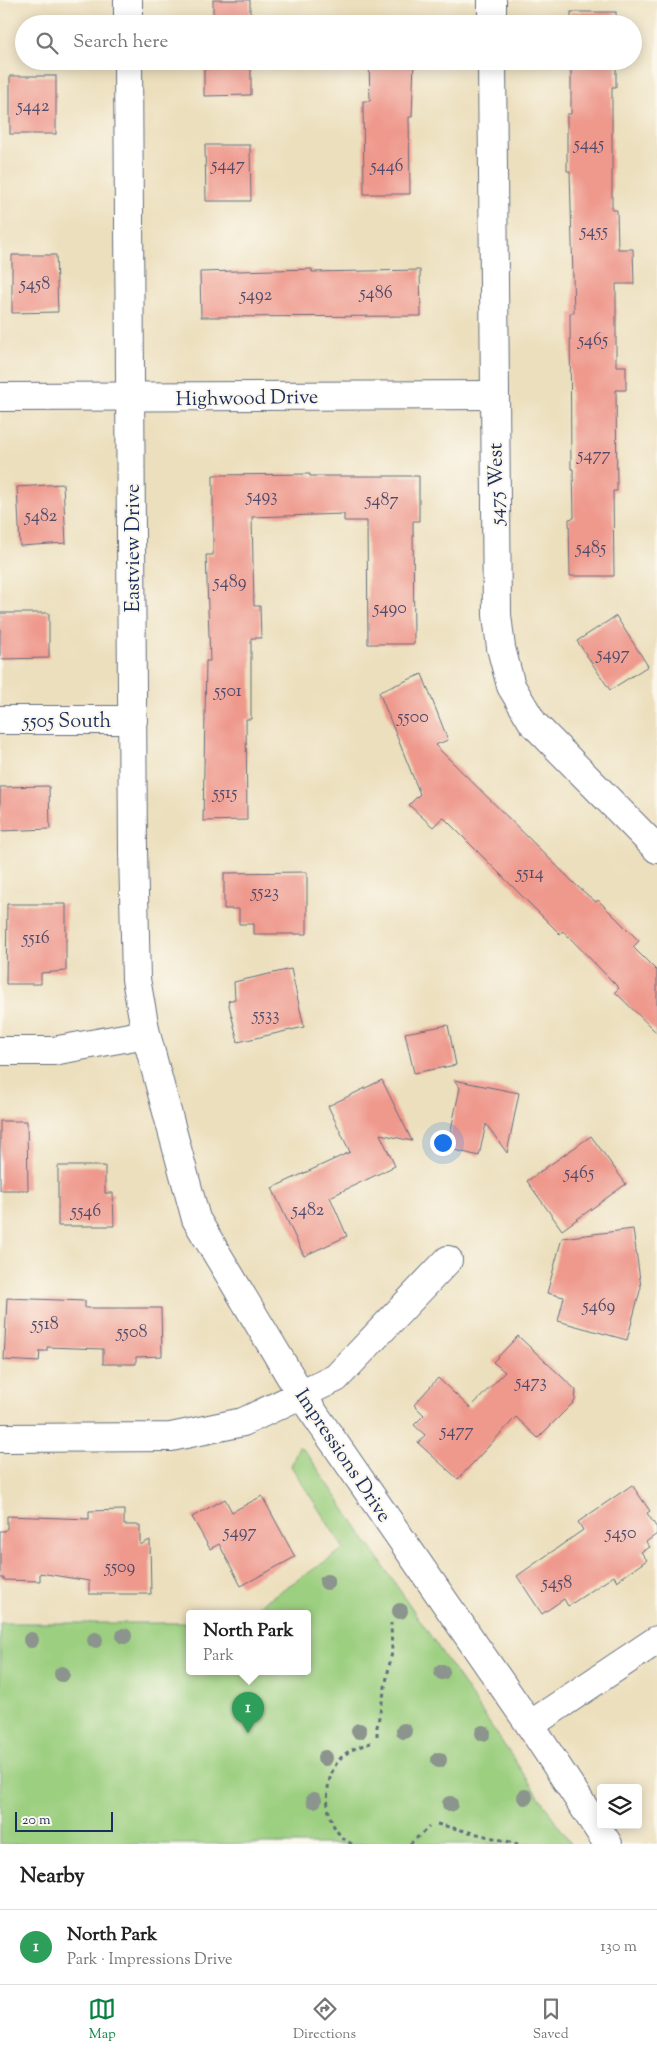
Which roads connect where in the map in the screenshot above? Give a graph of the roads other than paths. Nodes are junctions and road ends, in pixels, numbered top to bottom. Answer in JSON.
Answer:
{"nodes":[{"id":1,"x":128,"y":0,"type":"edge"},
{"id":2,"x":492,"y":0,"type":"edge"},
{"id":3,"x":128,"y":15,"type":"edge"},
{"id":4,"x":492,"y":15,"type":"edge"},
{"id":5,"x":128,"y":70,"type":"edge"},
{"id":6,"x":492,"y":70,"type":"edge"},
{"id":7,"x":495,"y":395,"type":"junction"},
{"id":8,"x":0,"y":397,"type":"edge"},
{"id":9,"x":131,"y":397,"type":"junction"},
{"id":10,"x":0,"y":720,"type":"edge"},
{"id":11,"x":134,"y":720,"type":"junction"},
{"id":12,"x":657,"y":849,"type":"edge"},
{"id":13,"x":146,"y":1034,"type":"junction"},
{"id":14,"x":0,"y":1051,"type":"edge"},
{"id":15,"x":448,"y":1260,"type":"dead end"},
{"id":16,"x":302,"y":1396,"type":"junction"},
{"id":17,"x":0,"y":1438,"type":"edge"},
{"id":18,"x":657,"y":1640,"type":"edge"},
{"id":19,"x":530,"y":1725,"type":"junction"},
{"id":20,"x":608,"y":1844,"type":"edge"}],
"edges":[{"from":1,"to":3,"type":"street"},
{"from":2,"to":4,"type":"street"},
{"from":5,"to":9,"type":"street","name":"Eastview Drive"},
{"from":6,"to":7,"type":"street","name":"5475 West"},
{"from":7,"to":9,"type":"street","name":"Highwood Drive"},
{"from":7,"to":12,"type":"street","name":"5475 West"},
{"from":8,"to":9,"type":"street","name":"Highwood Drive"},
{"from":9,"to":11,"type":"street","name":"Eastview Drive"},
{"from":10,"to":11,"type":"street","name":"5505 South"},
{"from":11,"to":13,"type":"street","name":"Eastview Drive"},
{"from":13,"to":14,"type":"street"},
{"from":13,"to":16,"type":"street","name":"Impressions Drive"},
{"from":15,"to":16,"type":"street"},
{"from":16,"to":17,"type":"street"},
{"from":16,"to":19,"type":"street","name":"Impressions Drive"},
{"from":18,"to":19,"type":"street"},
{"from":19,"to":20,"type":"street","name":"Impressions Drive"}]}
